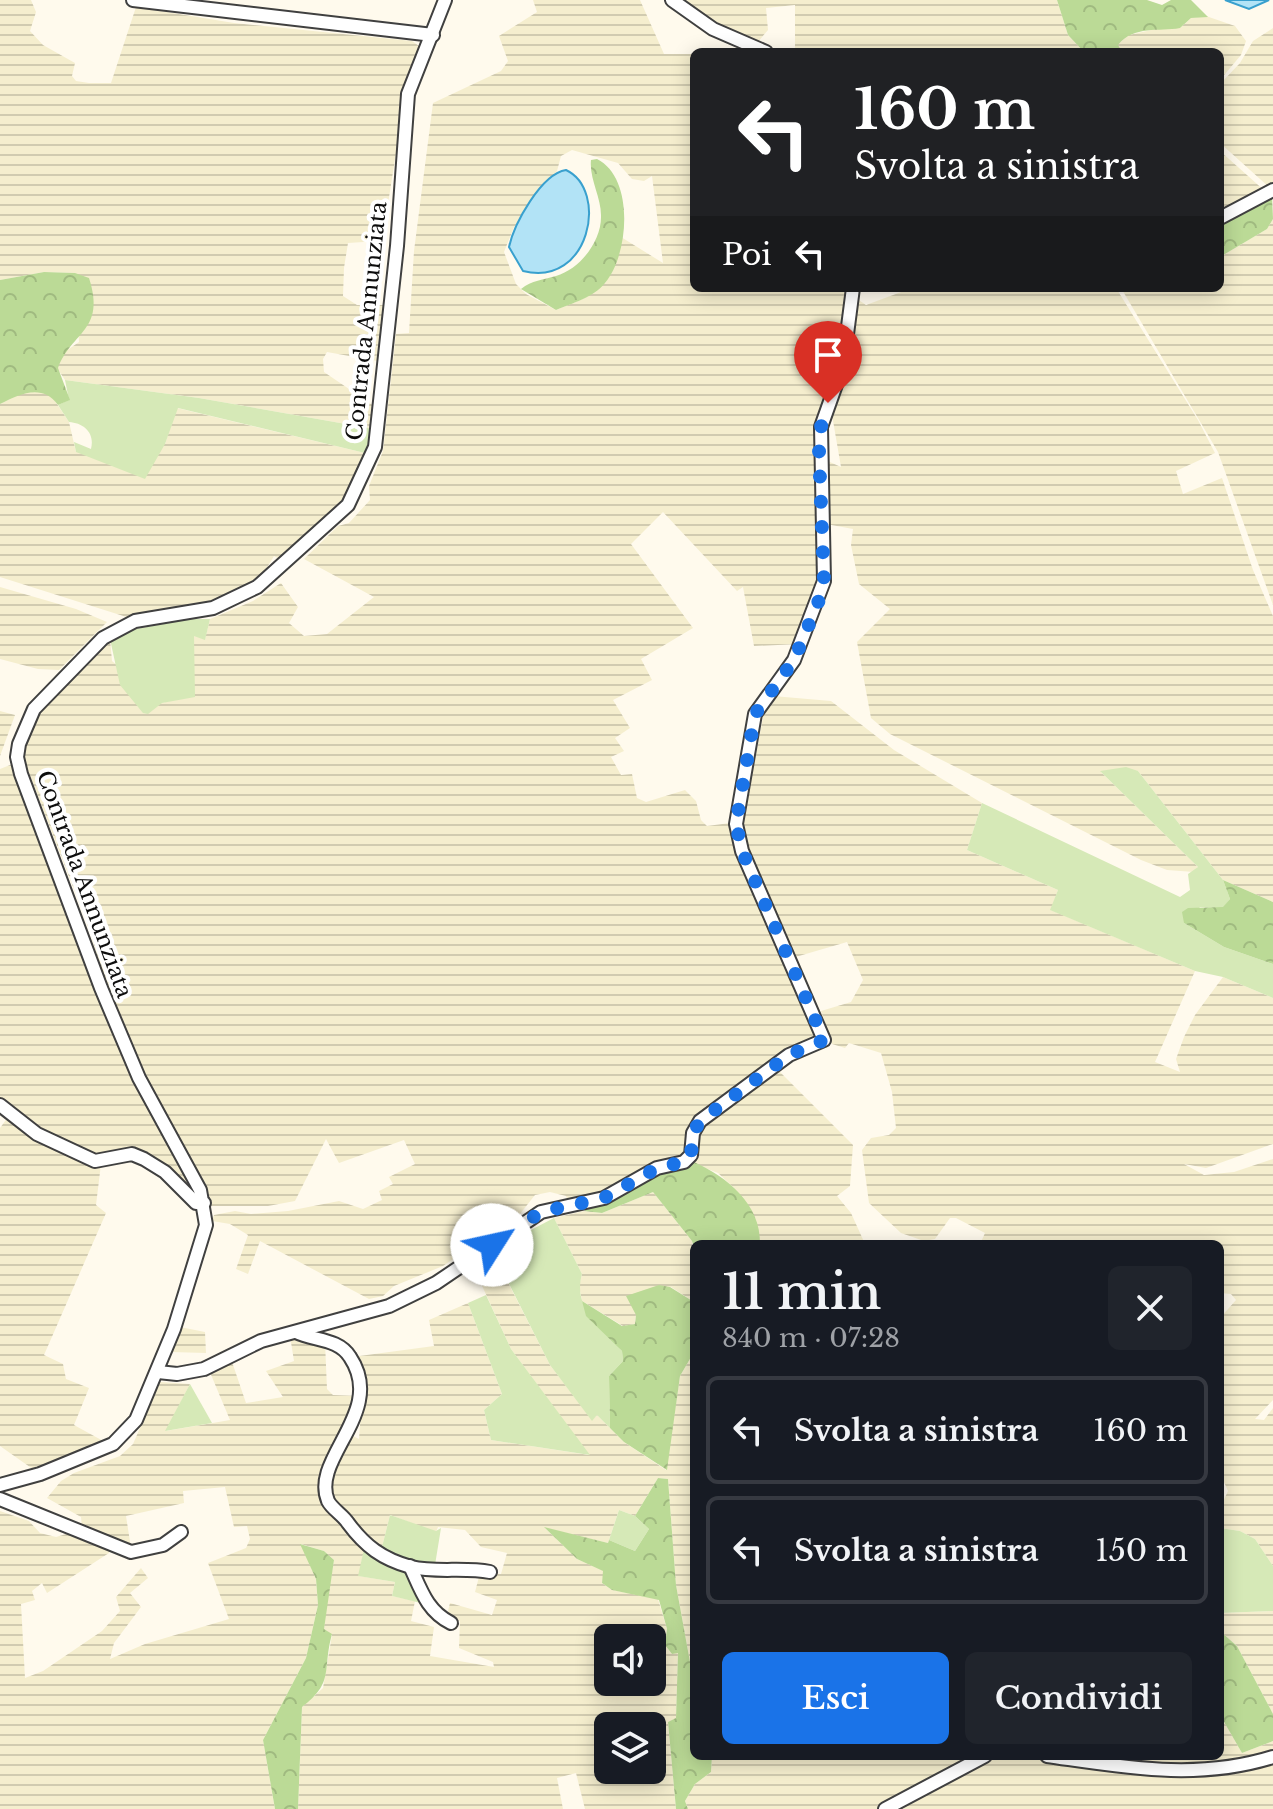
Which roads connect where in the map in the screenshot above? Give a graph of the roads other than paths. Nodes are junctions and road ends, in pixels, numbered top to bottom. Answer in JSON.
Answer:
{"nodes":[{"id":1,"x":133,"y":0,"type":"edge"},
{"id":2,"x":445,"y":0,"type":"edge"},
{"id":3,"x":672,"y":0,"type":"edge"},
{"id":4,"x":433,"y":35,"type":"junction"},
{"id":5,"x":757,"y":48,"type":"edge"},
{"id":6,"x":1273,"y":190,"type":"edge"},
{"id":7,"x":1224,"y":216,"type":"edge"},
{"id":8,"x":853,"y":292,"type":"edge"},
{"id":9,"x":0,"y":1105,"type":"edge"},
{"id":10,"x":205,"y":1209,"type":"junction"},
{"id":11,"x":296,"y":1332,"type":"junction"},
{"id":12,"x":158,"y":1372,"type":"junction"},
{"id":13,"x":0,"y":1485,"type":"edge"},
{"id":14,"x":0,"y":1499,"type":"edge"},
{"id":15,"x":181,"y":1532,"type":"dead end"},
{"id":16,"x":410,"y":1566,"type":"junction"},
{"id":17,"x":490,"y":1572,"type":"dead end"},
{"id":18,"x":451,"y":1623,"type":"dead end"},
{"id":19,"x":1273,"y":1757,"type":"edge"},
{"id":20,"x":977,"y":1760,"type":"edge"},
{"id":21,"x":1079,"y":1760,"type":"edge"},
{"id":22,"x":885,"y":1809,"type":"edge"}],
"edges":[{"from":1,"to":4,"type":"street"},
{"from":2,"to":4,"type":"street","name":"Contrada Annunziata"},
{"from":3,"to":5,"type":"street"},
{"from":4,"to":10,"type":"street","name":"Contrada Annunziata"},
{"from":6,"to":7,"type":"street"},
{"from":8,"to":11,"type":"street"},
{"from":9,"to":10,"type":"street"},
{"from":10,"to":12,"type":"street"},
{"from":11,"to":12,"type":"street"},
{"from":11,"to":16,"type":"street"},
{"from":12,"to":13,"type":"street"},
{"from":14,"to":15,"type":"street"},
{"from":16,"to":17,"type":"street"},
{"from":16,"to":18,"type":"street"},
{"from":19,"to":21,"type":"street"},
{"from":20,"to":22,"type":"street"}]}
